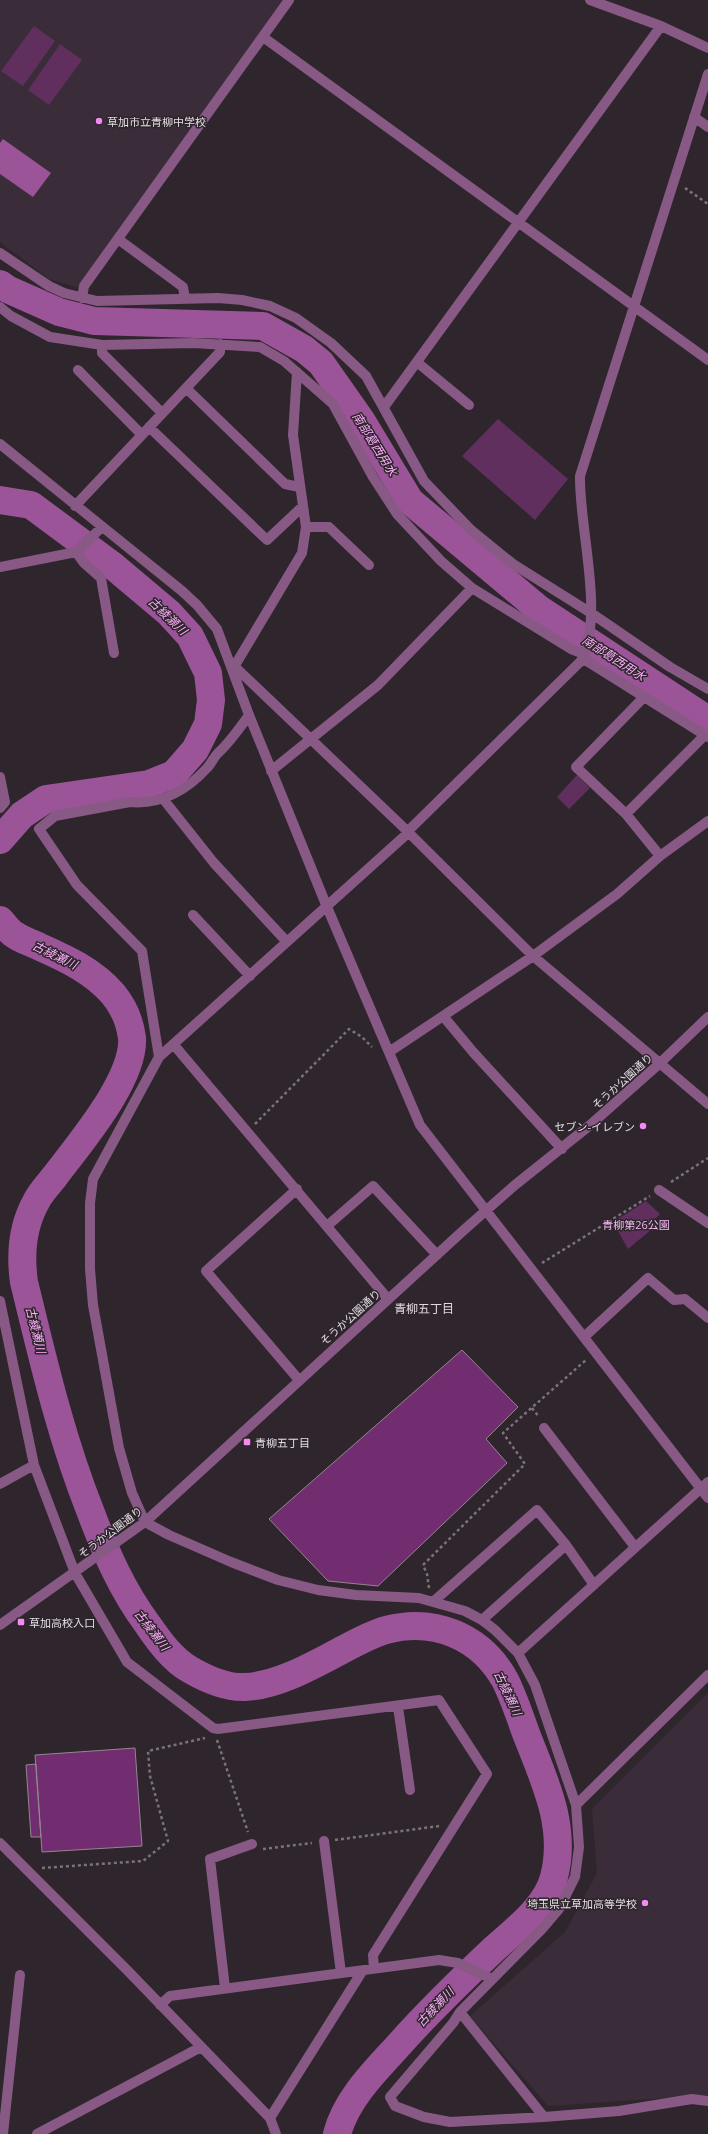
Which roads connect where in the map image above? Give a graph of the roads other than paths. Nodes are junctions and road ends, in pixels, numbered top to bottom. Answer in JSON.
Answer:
{"nodes":[{"id":1,"x":289,"y":0,"type":"edge"},
{"id":2,"x":590,"y":0,"type":"edge"},
{"id":3,"x":661,"y":26,"type":"junction"},
{"id":4,"x":263,"y":37,"type":"junction"},
{"id":5,"x":708,"y":48,"type":"edge"},
{"id":6,"x":708,"y":74,"type":"edge"},
{"id":7,"x":694,"y":117,"type":"junction"},
{"id":8,"x":708,"y":127,"type":"edge"},
{"id":9,"x":518,"y":221,"type":"junction"},
{"id":10,"x":118,"y":239,"type":"junction"},
{"id":11,"x":0,"y":253,"type":"edge"},
{"id":12,"x":82,"y":298,"type":"junction"},
{"id":13,"x":185,"y":299,"type":"junction"},
{"id":14,"x":0,"y":307,"type":"edge"},
{"id":15,"x":635,"y":307,"type":"junction"},
{"id":16,"x":220,"y":344,"type":"junction"},
{"id":17,"x":102,"y":345,"type":"junction"},
{"id":18,"x":708,"y":360,"type":"edge"},
{"id":19,"x":418,"y":363,"type":"junction"},
{"id":20,"x":78,"y":370,"type":"dead end"},
{"id":21,"x":297,"y":372,"type":"junction"},
{"id":22,"x":186,"y":388,"type":"junction"},
{"id":23,"x":469,"y":406,"type":"dead end"},
{"id":24,"x":384,"y":407,"type":"junction"},
{"id":25,"x":162,"y":413,"type":"junction"},
{"id":26,"x":146,"y":431,"type":"junction"},
{"id":27,"x":0,"y":444,"type":"edge"},
{"id":28,"x":299,"y":487,"type":"junction"},
{"id":29,"x":75,"y":506,"type":"junction"},
{"id":30,"x":302,"y":507,"type":"junction"},
{"id":31,"x":102,"y":527,"type":"junction"},
{"id":32,"x":306,"y":527,"type":"junction"},
{"id":33,"x":76,"y":552,"type":"junction"},
{"id":34,"x":369,"y":565,"type":"dead end"},
{"id":35,"x":0,"y":567,"type":"edge"},
{"id":36,"x":472,"y":588,"type":"junction"},
{"id":37,"x":592,"y":616,"type":"junction"},
{"id":38,"x":114,"y":653,"type":"dead end"},
{"id":39,"x":227,"y":656,"type":"junction"},
{"id":40,"x":583,"y":656,"type":"junction"},
{"id":41,"x":234,"y":667,"type":"junction"},
{"id":42,"x":708,"y":689,"type":"edge"},
{"id":43,"x":644,"y":697,"type":"junction"},
{"id":44,"x":249,"y":716,"type":"junction"},
{"id":45,"x":706,"y":736,"type":"edge"},
{"id":46,"x":311,"y":739,"type":"junction"},
{"id":47,"x":271,"y":771,"type":"junction"},
{"id":48,"x":0,"y":777,"type":"edge"},
{"id":49,"x":164,"y":800,"type":"junction"},
{"id":50,"x":0,"y":808,"type":"edge"},
{"id":51,"x":626,"y":814,"type":"junction"},
{"id":52,"x":708,"y":821,"type":"edge"},
{"id":53,"x":407,"y":833,"type":"junction"},
{"id":54,"x":660,"y":856,"type":"junction"},
{"id":55,"x":326,"y":907,"type":"junction"},
{"id":56,"x":193,"y":915,"type":"dead end"},
{"id":57,"x":287,"y":942,"type":"junction"},
{"id":58,"x":533,"y":956,"type":"junction"},
{"id":59,"x":250,"y":976,"type":"junction"},
{"id":60,"x":443,"y":1016,"type":"junction"},
{"id":61,"x":708,"y":1017,"type":"edge"},
{"id":62,"x":174,"y":1045,"type":"junction"},
{"id":63,"x":388,"y":1049,"type":"junction"},
{"id":64,"x":159,"y":1057,"type":"junction"},
{"id":65,"x":660,"y":1064,"type":"junction"},
{"id":66,"x":708,"y":1104,"type":"edge"},
{"id":67,"x":562,"y":1149,"type":"junction"},
{"id":68,"x":297,"y":1189,"type":"junction"},
{"id":69,"x":659,"y":1190,"type":"road end"},
{"id":70,"x":486,"y":1210,"type":"junction"},
{"id":71,"x":708,"y":1223,"type":"edge"},
{"id":72,"x":327,"y":1226,"type":"junction"},
{"id":73,"x":437,"y":1254,"type":"junction"},
{"id":74,"x":388,"y":1299,"type":"junction"},
{"id":75,"x":0,"y":1301,"type":"edge"},
{"id":76,"x":708,"y":1318,"type":"edge"},
{"id":77,"x":584,"y":1337,"type":"junction"},
{"id":78,"x":5,"y":1350,"type":"edge"},
{"id":79,"x":299,"y":1380,"type":"junction"},
{"id":80,"x":544,"y":1428,"type":"dead end"},
{"id":81,"x":34,"y":1465,"type":"junction"},
{"id":82,"x":0,"y":1484,"type":"edge"},
{"id":83,"x":704,"y":1485,"type":"edge"},
{"id":84,"x":708,"y":1498,"type":"edge"},
{"id":85,"x":145,"y":1522,"type":"junction"},
{"id":86,"x":566,"y":1545,"type":"junction"},
{"id":87,"x":635,"y":1547,"type":"junction"},
{"id":88,"x":75,"y":1573,"type":"junction"},
{"id":89,"x":594,"y":1585,"type":"junction"},
{"id":90,"x":432,"y":1601,"type":"junction"},
{"id":91,"x":482,"y":1620,"type":"junction"},
{"id":92,"x":0,"y":1625,"type":"edge"},
{"id":93,"x":518,"y":1653,"type":"junction"},
{"id":94,"x":708,"y":1675,"type":"edge"},
{"id":95,"x":398,"y":1707,"type":"junction"},
{"id":96,"x":410,"y":1790,"type":"dead end"},
{"id":97,"x":576,"y":1805,"type":"junction"},
{"id":98,"x":324,"y":1841,"type":"road end"},
{"id":99,"x":0,"y":1843,"type":"edge"},
{"id":100,"x":252,"y":1844,"type":"road end"},
{"id":101,"x":374,"y":1968,"type":"junction"},
{"id":102,"x":363,"y":1970,"type":"junction"},
{"id":103,"x":341,"y":1973,"type":"junction"},
{"id":104,"x":20,"y":1975,"type":"dead end"},
{"id":105,"x":488,"y":1977,"type":"junction"},
{"id":106,"x":225,"y":1988,"type":"junction"},
{"id":107,"x":160,"y":2005,"type":"junction"},
{"id":108,"x":460,"y":2012,"type":"junction"},
{"id":109,"x":201,"y":2047,"type":"junction"},
{"id":110,"x":708,"y":2101,"type":"edge"},
{"id":111,"x":270,"y":2118,"type":"junction"},
{"id":112,"x":544,"y":2118,"type":"junction"},
{"id":113,"x":3,"y":2134,"type":"edge"},
{"id":114,"x":37,"y":2134,"type":"edge"},
{"id":115,"x":276,"y":2134,"type":"edge"}],
"edges":[{"from":1,"to":4,"type":"street"},
{"from":2,"to":3,"type":"street"},
{"from":3,"to":5,"type":"street"},
{"from":3,"to":9,"type":"street"},
{"from":4,"to":9,"type":"street"},
{"from":4,"to":10,"type":"street"},
{"from":6,"to":7,"type":"street"},
{"from":7,"to":8,"type":"street"},
{"from":7,"to":15,"type":"street"},
{"from":9,"to":15,"type":"street"},
{"from":9,"to":19,"type":"street"},
{"from":10,"to":12,"type":"street"},
{"from":10,"to":13,"type":"street"},
{"from":11,"to":12,"type":"street"},
{"from":12,"to":13,"type":"street"},
{"from":13,"to":24,"type":"street"},
{"from":14,"to":17,"type":"street"},
{"from":15,"to":18,"type":"street"},
{"from":15,"to":37,"type":"street"},
{"from":16,"to":17,"type":"street"},
{"from":16,"to":21,"type":"street"},
{"from":16,"to":22,"type":"street"},
{"from":17,"to":25,"type":"street"},
{"from":19,"to":23,"type":"street"},
{"from":19,"to":24,"type":"street"},
{"from":20,"to":26,"type":"street"},
{"from":21,"to":28,"type":"street"},
{"from":21,"to":36,"type":"street"},
{"from":22,"to":25,"type":"street"},
{"from":22,"to":28,"type":"street"},
{"from":24,"to":37,"type":"street"},
{"from":25,"to":26,"type":"street"},
{"from":26,"to":29,"type":"street"},
{"from":26,"to":30,"type":"street"},
{"from":27,"to":29,"type":"street"},
{"from":28,"to":30,"type":"street"},
{"from":29,"to":31,"type":"street"},
{"from":30,"to":32,"type":"street"},
{"from":31,"to":33,"type":"street"},
{"from":31,"to":39,"type":"street"},
{"from":32,"to":34,"type":"street"},
{"from":32,"to":41,"type":"street"},
{"from":33,"to":35,"type":"street"},
{"from":33,"to":38,"type":"street"},
{"from":36,"to":40,"type":"street"},
{"from":36,"to":46,"type":"street"},
{"from":37,"to":40,"type":"street"},
{"from":37,"to":42,"type":"street"},
{"from":39,"to":41,"type":"street"},
{"from":39,"to":44,"type":"street"},
{"from":40,"to":43,"type":"street"},
{"from":40,"to":53,"type":"street"},
{"from":41,"to":46,"type":"street"},
{"from":43,"to":45,"type":"street"},
{"from":43,"to":51,"type":"street"},
{"from":44,"to":47,"type":"street"},
{"from":44,"to":49,"type":"street"},
{"from":45,"to":51,"type":"street"},
{"from":46,"to":47,"type":"street"},
{"from":46,"to":53,"type":"street"},
{"from":47,"to":55,"type":"street"},
{"from":48,"to":50,"type":"street"},
{"from":49,"to":57,"type":"street"},
{"from":49,"to":64,"type":"street"},
{"from":51,"to":54,"type":"street"},
{"from":52,"to":54,"type":"street"},
{"from":53,"to":55,"type":"street"},
{"from":53,"to":58,"type":"street"},
{"from":54,"to":58,"type":"street"},
{"from":55,"to":57,"type":"street"},
{"from":55,"to":63,"type":"street"},
{"from":56,"to":59,"type":"street"},
{"from":57,"to":59,"type":"street"},
{"from":58,"to":60,"type":"street"},
{"from":58,"to":65,"type":"street"},
{"from":59,"to":62,"type":"street"},
{"from":60,"to":63,"type":"street"},
{"from":60,"to":67,"type":"street"},
{"from":61,"to":65,"type":"street","name":"そうか公園通り"},
{"from":62,"to":64,"type":"street"},
{"from":62,"to":68,"type":"street"},
{"from":63,"to":70,"type":"street"},
{"from":64,"to":85,"type":"street"},
{"from":65,"to":66,"type":"street"},
{"from":65,"to":67,"type":"street","name":"そうか公園通り"},
{"from":67,"to":70,"type":"street","name":"そうか公園通り"},
{"from":68,"to":72,"type":"street"},
{"from":68,"to":79,"type":"street"},
{"from":69,"to":71,"type":"street"},
{"from":70,"to":73,"type":"street","name":"そうか公園通り"},
{"from":70,"to":77,"type":"street"},
{"from":72,"to":73,"type":"street"},
{"from":72,"to":74,"type":"street"},
{"from":73,"to":74,"type":"street","name":"そうか公園通り"},
{"from":74,"to":79,"type":"street","name":"そうか公園通り"},
{"from":75,"to":78,"type":"street"},
{"from":76,"to":77,"type":"street"},
{"from":77,"to":83,"type":"street"},
{"from":78,"to":81,"type":"street"},
{"from":79,"to":85,"type":"street","name":"そうか公園通り"},
{"from":80,"to":87,"type":"street"},
{"from":81,"to":82,"type":"street"},
{"from":81,"to":88,"type":"street"},
{"from":83,"to":84,"type":"street"},
{"from":83,"to":87,"type":"street"},
{"from":85,"to":88,"type":"street","name":"そうか公園通り"},
{"from":85,"to":90,"type":"street"},
{"from":86,"to":89,"type":"street"},
{"from":86,"to":90,"type":"street"},
{"from":86,"to":91,"type":"street"},
{"from":87,"to":89,"type":"street"},
{"from":88,"to":92,"type":"street","name":"そうか公園通り"},
{"from":88,"to":95,"type":"street"},
{"from":89,"to":93,"type":"street"},
{"from":90,"to":91,"type":"street"},
{"from":91,"to":93,"type":"street"},
{"from":93,"to":97,"type":"street"},
{"from":94,"to":97,"type":"street"},
{"from":95,"to":96,"type":"street"},
{"from":95,"to":101,"type":"street"},
{"from":97,"to":105,"type":"street"},
{"from":98,"to":103,"type":"street"},
{"from":99,"to":107,"type":"street"},
{"from":100,"to":106,"type":"street"},
{"from":101,"to":102,"type":"street"},
{"from":101,"to":105,"type":"street"},
{"from":102,"to":103,"type":"street"},
{"from":102,"to":111,"type":"street"},
{"from":103,"to":106,"type":"street"},
{"from":104,"to":113,"type":"street"},
{"from":105,"to":108,"type":"street"},
{"from":106,"to":107,"type":"street"},
{"from":107,"to":109,"type":"street"},
{"from":108,"to":112,"type":"street"},
{"from":108,"to":112,"type":"street"},
{"from":109,"to":111,"type":"street"},
{"from":109,"to":114,"type":"street"},
{"from":110,"to":112,"type":"street"},
{"from":111,"to":115,"type":"street"}]}
